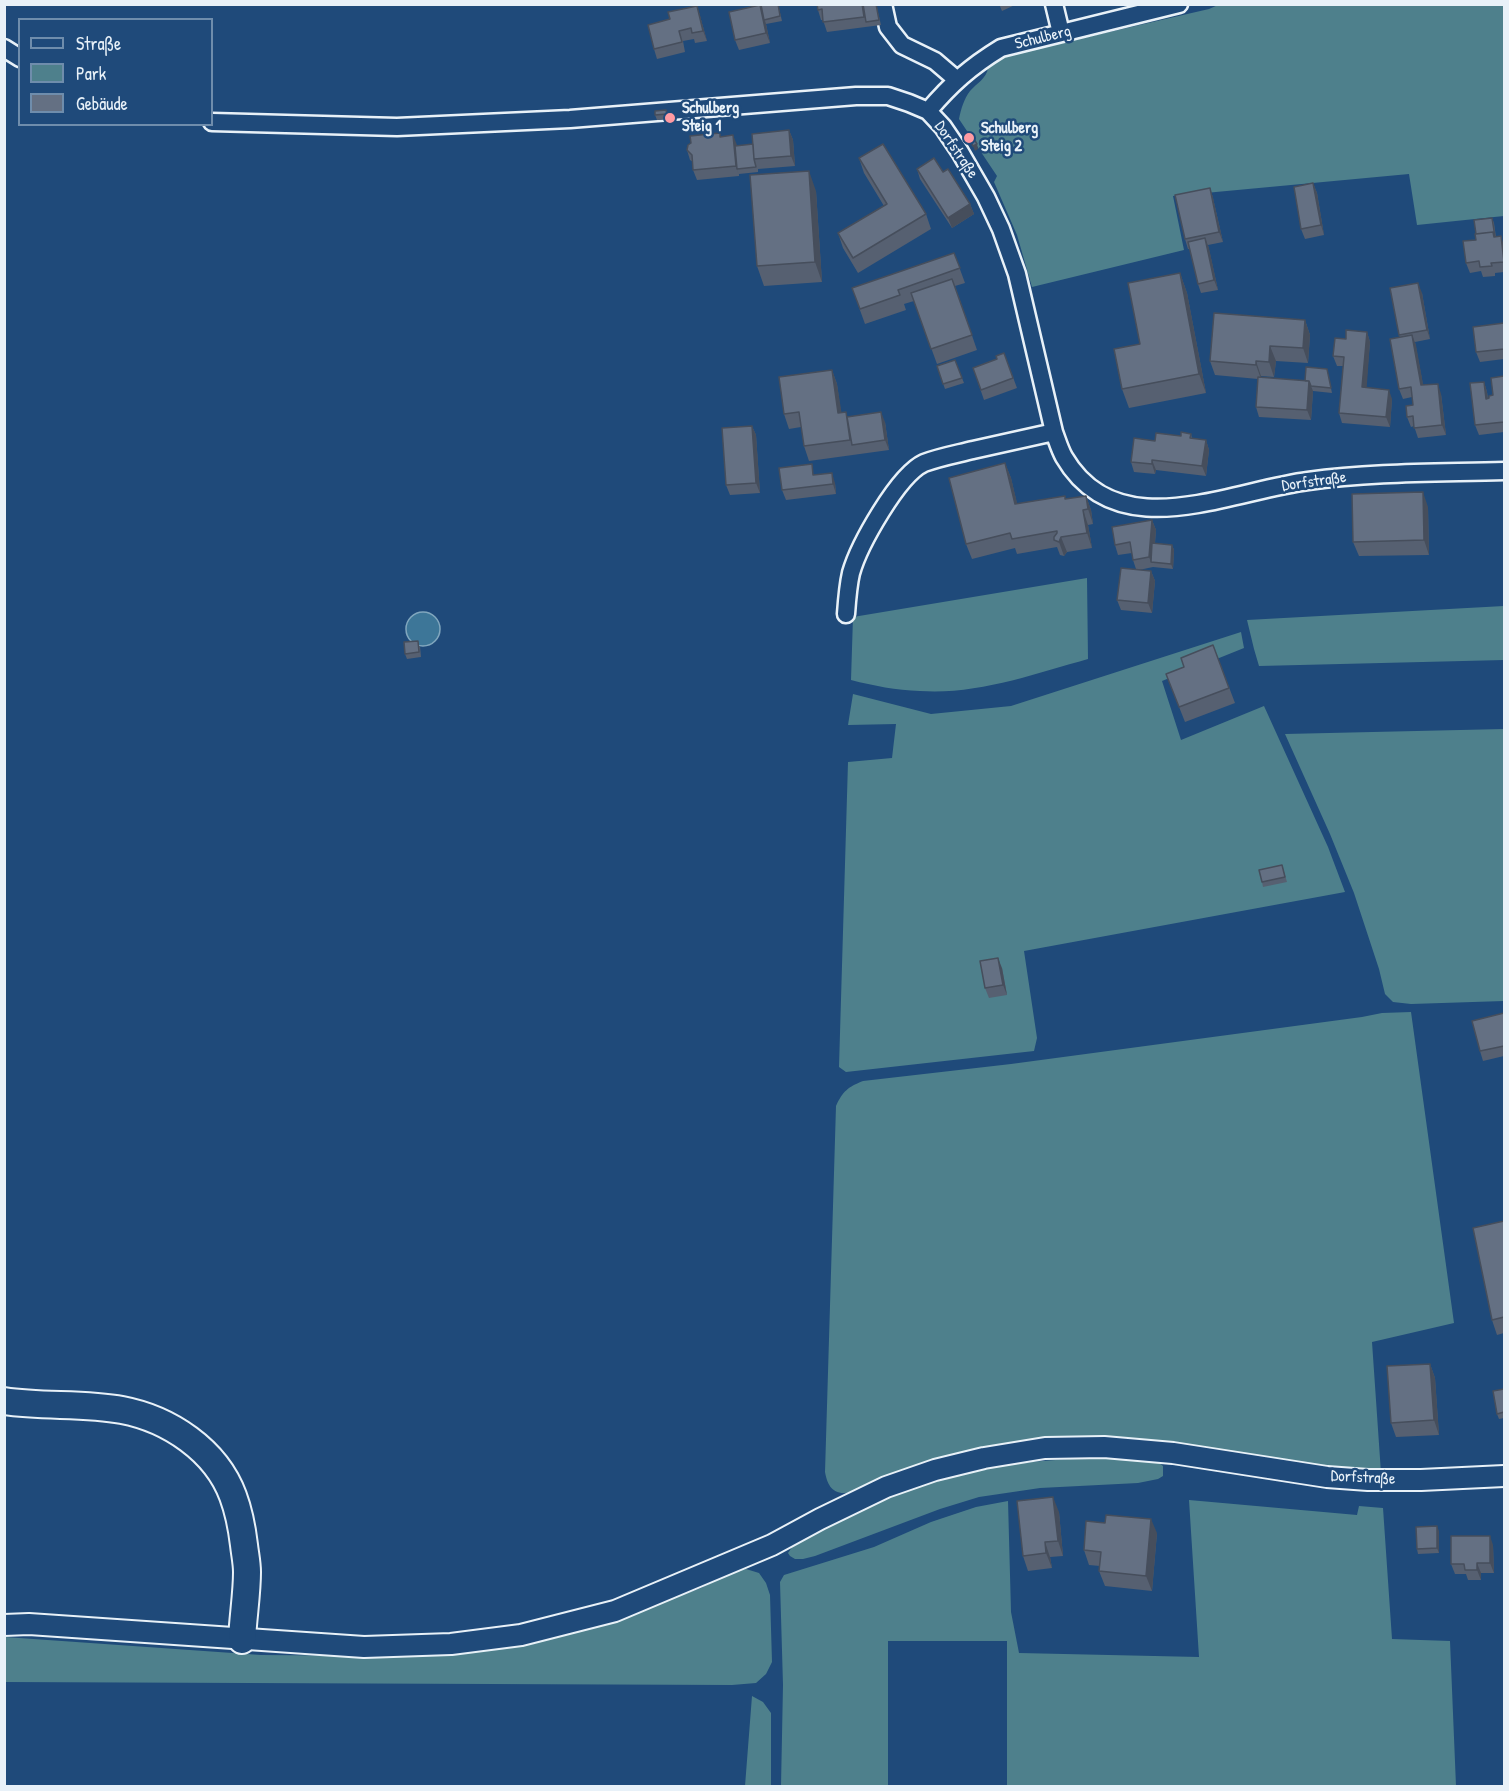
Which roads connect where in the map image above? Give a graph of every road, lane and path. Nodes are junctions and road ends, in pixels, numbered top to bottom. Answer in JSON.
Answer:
{"nodes":[{"id":1,"x":883,"y":4,"type":"edge"},
{"id":2,"x":1054,"y":4,"type":"edge"},
{"id":3,"x":1179,"y":4,"type":"edge"},
{"id":4,"x":1061,"y":33,"type":"junction"},
{"id":5,"x":4,"y":48,"type":"edge"},
{"id":6,"x":18,"y":57,"type":"edge"},
{"id":7,"x":956,"y":79,"type":"junction"},
{"id":8,"x":928,"y":111,"type":"junction"},
{"id":9,"x":213,"y":122,"type":"edge"},
{"id":10,"x":1054,"y":432,"type":"junction"},
{"id":11,"x":1504,"y":471,"type":"edge"},
{"id":12,"x":846,"y":614,"type":"dead end"},
{"id":13,"x":17,"y":1403,"type":"edge"},
{"id":14,"x":4,"y":1409,"type":"edge"},
{"id":15,"x":1504,"y":1476,"type":"edge"},
{"id":16,"x":4,"y":1625,"type":"edge"},
{"id":17,"x":242,"y":1640,"type":"junction"}],
"edges":[{"from":1,"to":7,"type":"street"},
{"from":2,"to":4,"type":"street"},
{"from":3,"to":4,"type":"street","name":"Schulberg"},
{"from":4,"to":7,"type":"street","name":"Schulberg"},
{"from":5,"to":6,"type":"street"},
{"from":7,"to":8,"type":"street","name":"Schulberg"},
{"from":8,"to":9,"type":"street","name":"Dorfstraße"},
{"from":8,"to":10,"type":"street","name":"Dorfstraße"},
{"from":10,"to":11,"type":"street","name":"Dorfstraße"},
{"from":10,"to":12,"type":"street"},
{"from":13,"to":14,"type":"main road"},
{"from":13,"to":17,"type":"main road"},
{"from":15,"to":17,"type":"street","name":"Dorfstraße"},
{"from":16,"to":17,"type":"street","name":"Dorfstraße"}]}
